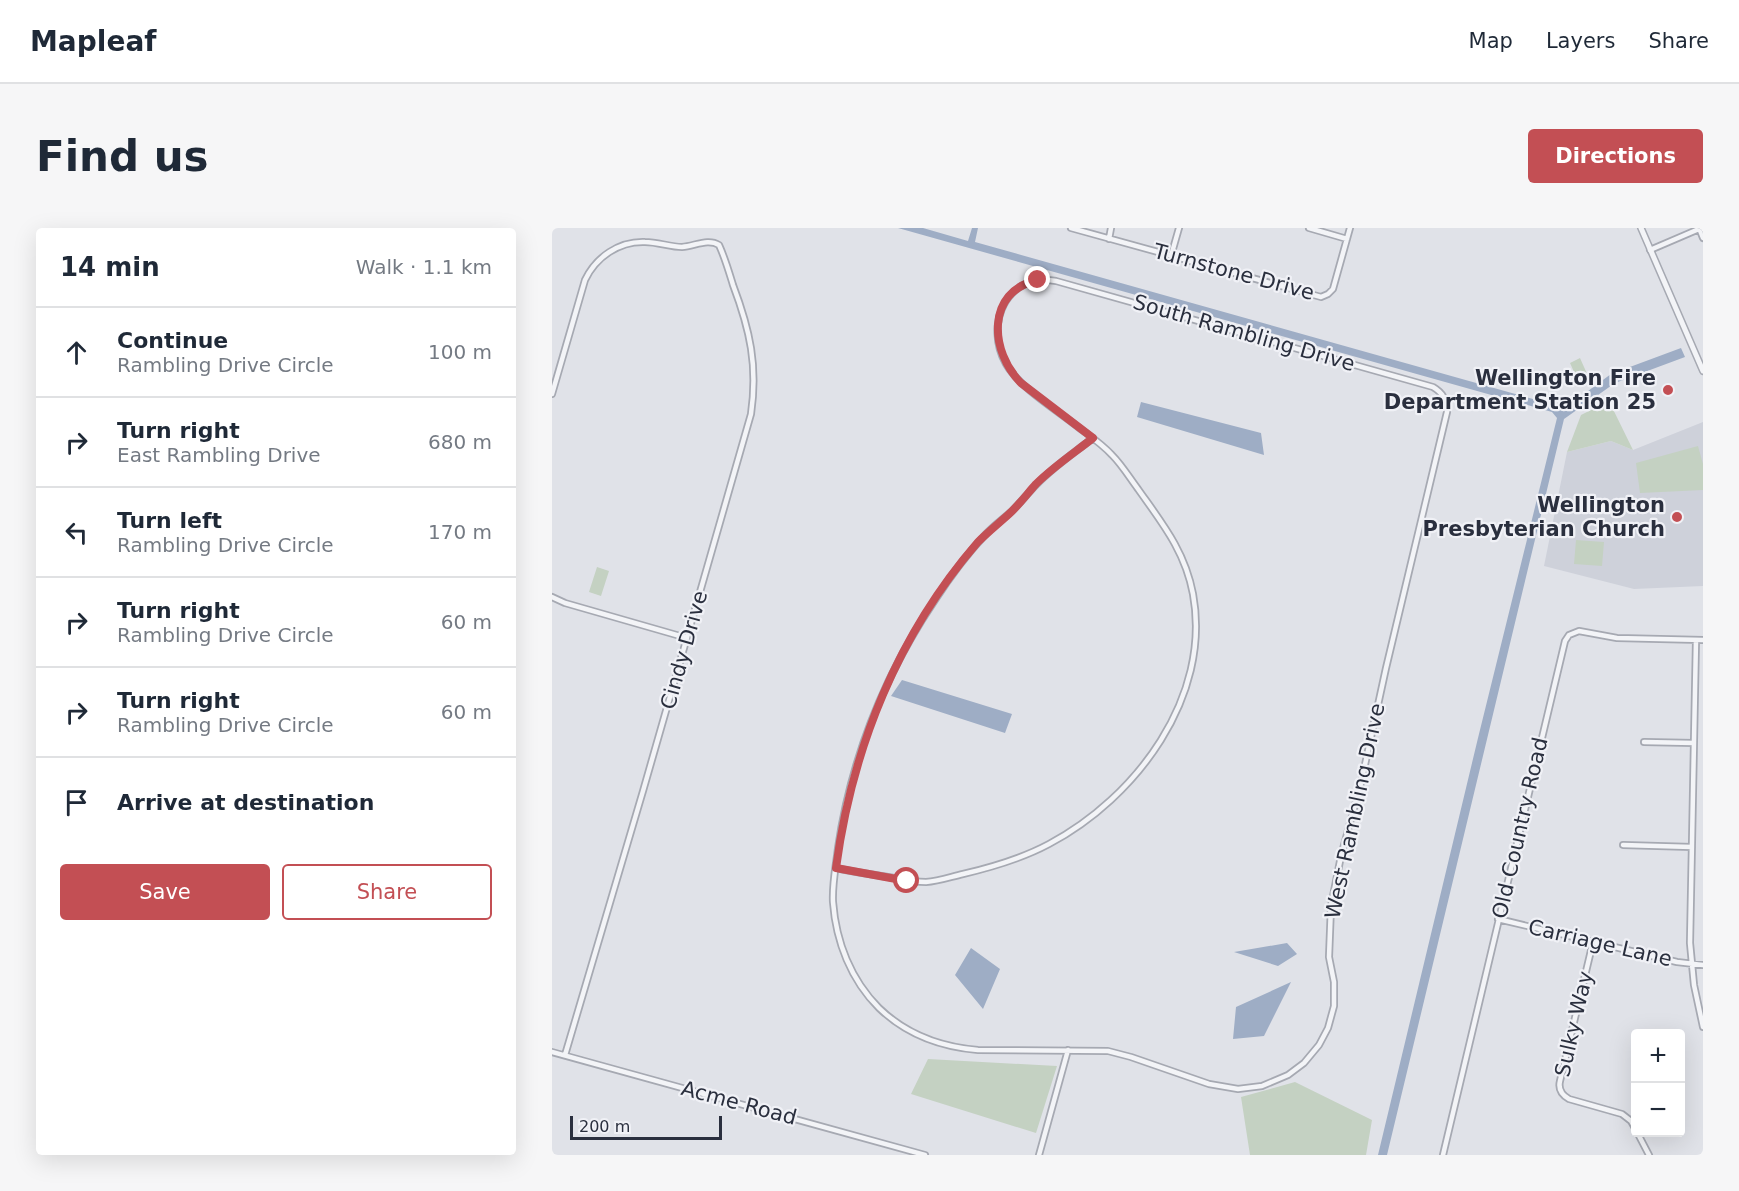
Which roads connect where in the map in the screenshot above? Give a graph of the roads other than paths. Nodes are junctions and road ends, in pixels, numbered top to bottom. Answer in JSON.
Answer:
{"nodes":[{"id":1,"x":1071,"y":228,"type":"edge"},
{"id":2,"x":1111,"y":228,"type":"edge"},
{"id":3,"x":1179,"y":228,"type":"edge"},
{"id":4,"x":1309,"y":228,"type":"edge"},
{"id":5,"x":1350,"y":228,"type":"edge"},
{"id":6,"x":1641,"y":228,"type":"edge"},
{"id":7,"x":1699,"y":229,"type":"edge"},
{"id":8,"x":1703,"y":238,"type":"edge"},
{"id":9,"x":1109,"y":239,"type":"junction"},
{"id":10,"x":1347,"y":239,"type":"junction"},
{"id":11,"x":1650,"y":250,"type":"junction"},
{"id":12,"x":1171,"y":256,"type":"junction"},
{"id":13,"x":1703,"y":371,"type":"edge"},
{"id":14,"x":552,"y":394,"type":"edge"},
{"id":15,"x":1446,"y":416,"type":"joint"},
{"id":16,"x":1093,"y":438,"type":"junction"},
{"id":17,"x":552,"y":597,"type":"edge"},
{"id":18,"x":687,"y":638,"type":"junction"},
{"id":19,"x":1696,"y":640,"type":"junction"},
{"id":20,"x":1703,"y":640,"type":"edge"},
{"id":21,"x":1644,"y":742,"type":"dead end"},
{"id":22,"x":1694,"y":743,"type":"junction"},
{"id":23,"x":1623,"y":845,"type":"dead end"},
{"id":24,"x":1692,"y":847,"type":"junction"},
{"id":25,"x":836,"y":868,"type":"junction"},
{"id":26,"x":1498,"y":919,"type":"junction"},
{"id":27,"x":1593,"y":942,"type":"junction"},
{"id":28,"x":1692,"y":964,"type":"junction"},
{"id":29,"x":1703,"y":965,"type":"edge"},
{"id":30,"x":1703,"y":1027,"type":"edge"},
{"id":31,"x":1068,"y":1050,"type":"junction"},
{"id":32,"x":552,"y":1052,"type":"edge"},
{"id":33,"x":565,"y":1055,"type":"junction"},
{"id":34,"x":1631,"y":1121,"type":"edge"},
{"id":35,"x":1639,"y":1137,"type":"edge"},
{"id":36,"x":925,"y":1155,"type":"edge"},
{"id":37,"x":1039,"y":1155,"type":"edge"},
{"id":38,"x":1443,"y":1155,"type":"edge"},
{"id":39,"x":1649,"y":1155,"type":"edge"}],
"edges":[{"from":1,"to":9,"type":"street","name":"Turnstone Drive"},
{"from":2,"to":9,"type":"street"},
{"from":3,"to":12,"type":"street"},
{"from":4,"to":10,"type":"street"},
{"from":5,"to":10,"type":"street"},
{"from":6,"to":11,"type":"street"},
{"from":7,"to":8,"type":"street"},
{"from":7,"to":11,"type":"street"},
{"from":9,"to":12,"type":"street","name":"Turnstone Drive"},
{"from":10,"to":12,"type":"street","name":"Turnstone Drive"},
{"from":11,"to":13,"type":"street"},
{"from":14,"to":18,"type":"street","name":"Cindy Drive"},
{"from":15,"to":16,"type":"street","name":"South Rambling Drive"},
{"from":15,"to":31,"type":"street","name":"West Rambling Drive"},
{"from":16,"to":25,"type":"street","name":"West Rambling Drive"},
{"from":16,"to":25,"type":"street"},
{"from":17,"to":18,"type":"street"},
{"from":18,"to":33,"type":"street","name":"Cindy Drive"},
{"from":19,"to":20,"type":"street","name":"Old Country Road"},
{"from":19,"to":22,"type":"street"},
{"from":19,"to":26,"type":"street","name":"Old Country Road"},
{"from":21,"to":22,"type":"street"},
{"from":22,"to":24,"type":"street"},
{"from":23,"to":24,"type":"street"},
{"from":24,"to":28,"type":"street"},
{"from":25,"to":31,"type":"street","name":"West Rambling Drive"},
{"from":26,"to":27,"type":"street","name":"Carriage Lane"},
{"from":26,"to":38,"type":"street","name":"Old Country Road"},
{"from":27,"to":28,"type":"street","name":"Carriage Lane"},
{"from":27,"to":34,"type":"street","name":"Sulky Way"},
{"from":28,"to":29,"type":"street","name":"Carriage Lane"},
{"from":28,"to":30,"type":"street"},
{"from":31,"to":37,"type":"street"},
{"from":32,"to":33,"type":"street","name":"Acme Road"},
{"from":33,"to":36,"type":"street","name":"Acme Road"},
{"from":35,"to":39,"type":"street","name":"Sulky Way"}]}
